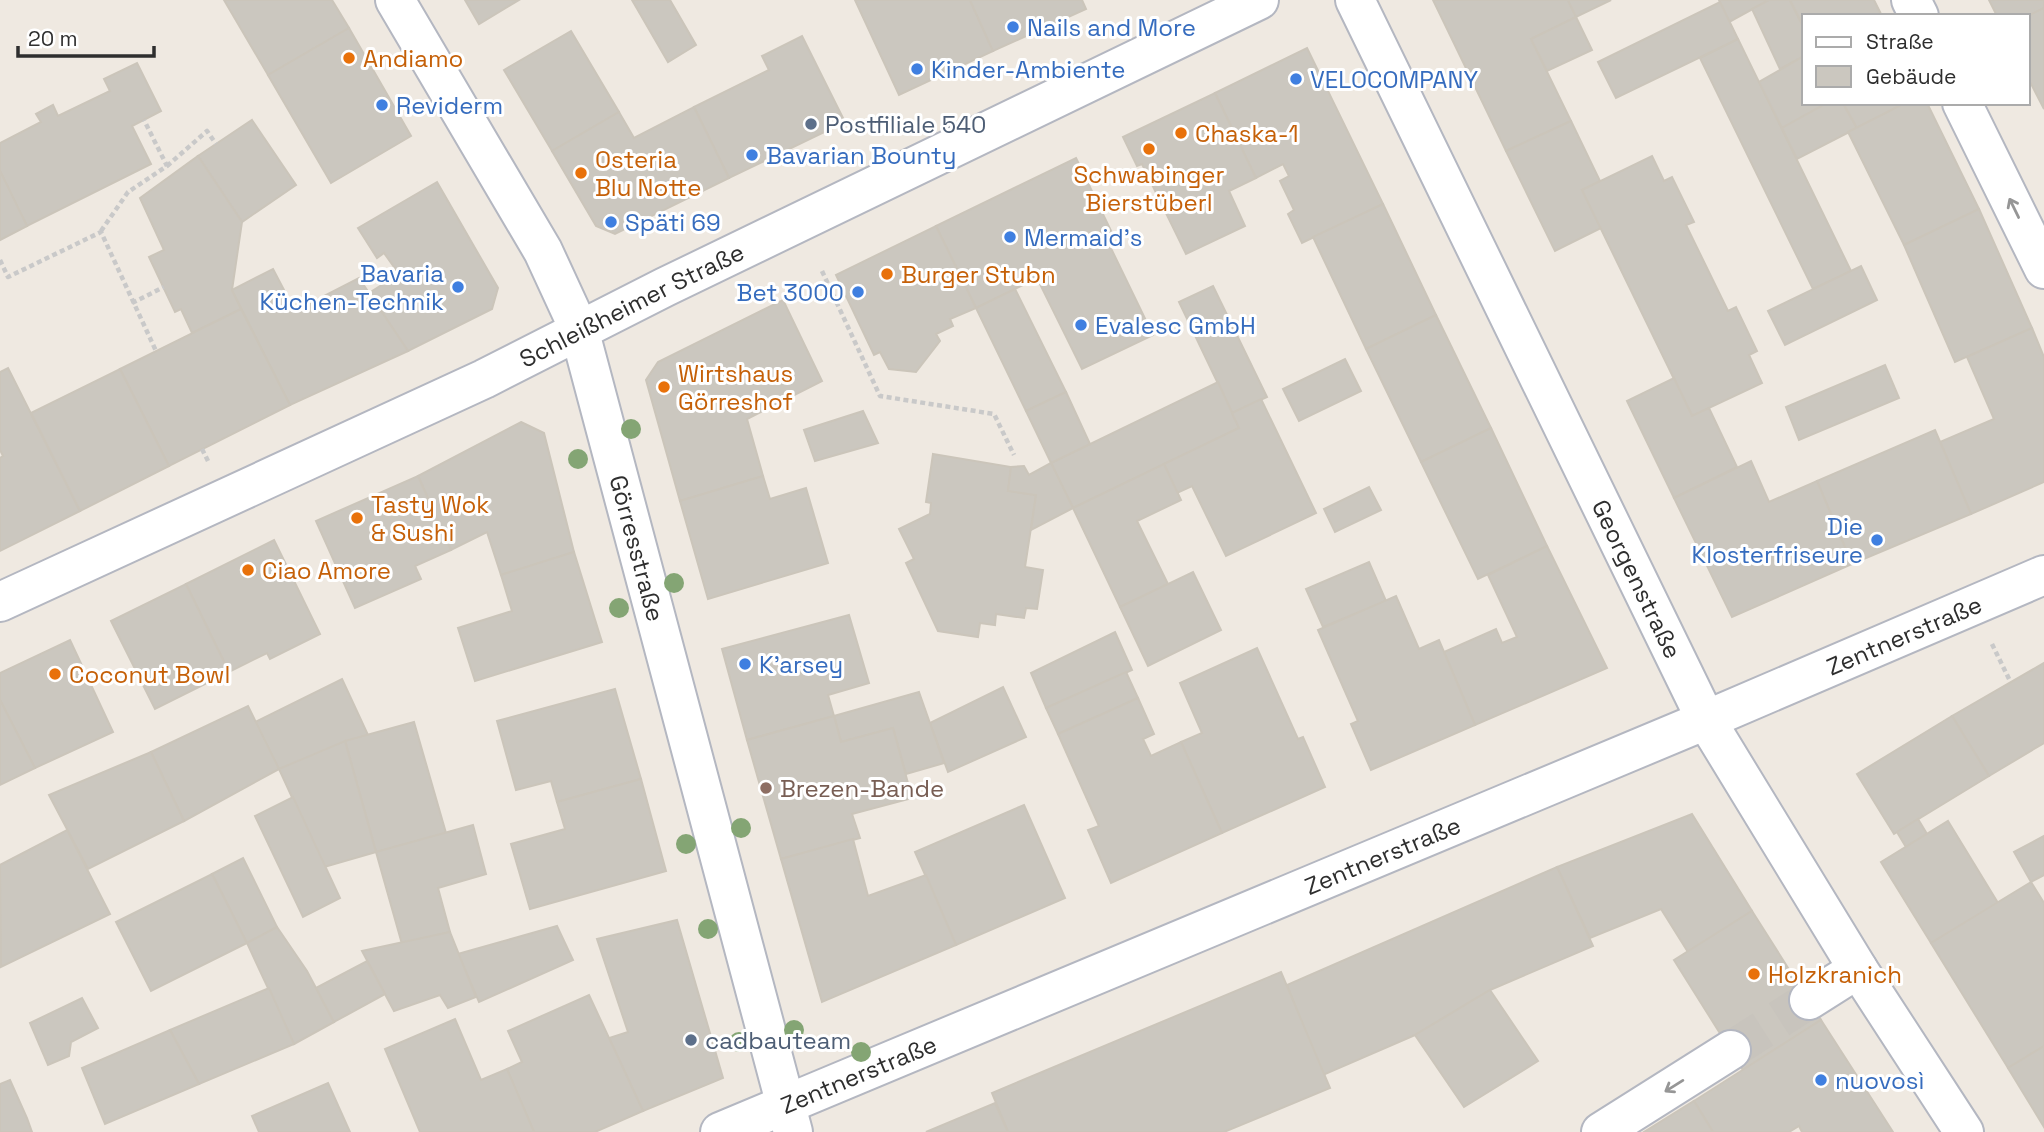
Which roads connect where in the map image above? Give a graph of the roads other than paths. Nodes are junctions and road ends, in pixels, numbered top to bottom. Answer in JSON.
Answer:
{"nodes":[{"id":1,"x":394,"y":0,"type":"edge"},
{"id":2,"x":1259,"y":0,"type":"edge"},
{"id":3,"x":1355,"y":0,"type":"edge"},
{"id":4,"x":1963,"y":105,"type":"edge"},
{"id":5,"x":2044,"y":269,"type":"edge"},
{"id":6,"x":579,"y":329,"type":"junction"},
{"id":7,"x":2044,"y":575,"type":"edge"},
{"id":8,"x":0,"y":601,"type":"edge"},
{"id":9,"x":1706,"y":720,"type":"junction"},
{"id":10,"x":1858,"y":970,"type":"junction"},
{"id":11,"x":1810,"y":1000,"type":"tunnel mouth"},
{"id":12,"x":1731,"y":1050,"type":"tunnel mouth"},
{"id":13,"x":789,"y":1118,"type":"edge"},
{"id":14,"x":720,"y":1132,"type":"edge"},
{"id":15,"x":1601,"y":1132,"type":"edge"},
{"id":16,"x":1964,"y":1132,"type":"edge"}],
"edges":[{"from":1,"to":6,"type":"street","name":"Görresstraße"},
{"from":2,"to":6,"type":"street","name":"Schleißheimer Straße"},
{"from":3,"to":9,"type":"street","name":"Georgenstraße"},
{"from":5,"to":4,"type":"street","one_way":true},
{"from":6,"to":8,"type":"street","name":"Schleißheimer Straße"},
{"from":6,"to":13,"type":"street","name":"Görresstraße"},
{"from":7,"to":9,"type":"street","name":"Zentnerstraße"},
{"from":9,"to":10,"type":"street","name":"Georgenstraße"},
{"from":9,"to":13,"type":"street","name":"Zentnerstraße"},
{"from":10,"to":11,"type":"street"},
{"from":10,"to":16,"type":"street","name":"Georgenstraße"},
{"from":12,"to":15,"type":"street","one_way":true},
{"from":13,"to":14,"type":"street","name":"Zentnerstraße"}]}
